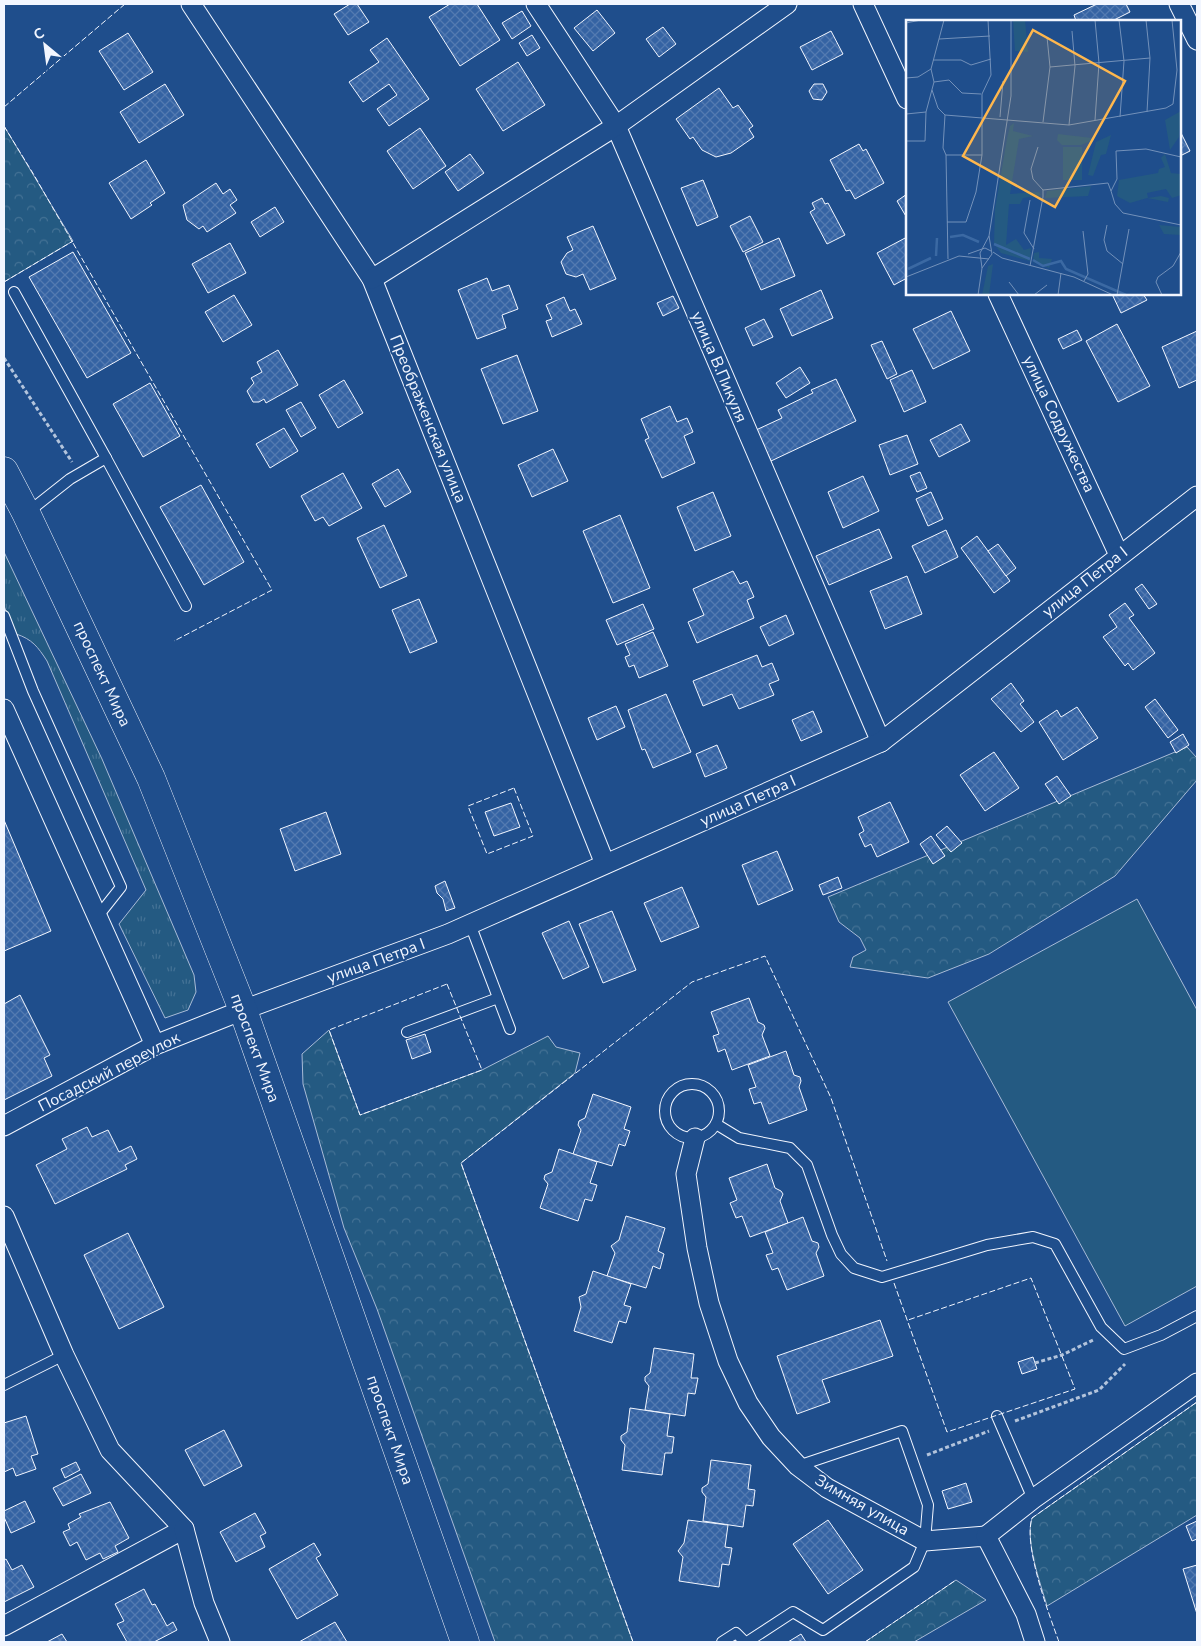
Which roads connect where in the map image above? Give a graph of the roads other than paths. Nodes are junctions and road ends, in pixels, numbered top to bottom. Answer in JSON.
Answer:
{"nodes":[{"id":1,"x":191,"y":4,"type":"edge"},
{"id":2,"x":536,"y":4,"type":"edge"},
{"id":3,"x":787,"y":4,"type":"edge"},
{"id":4,"x":863,"y":4,"type":"edge"},
{"id":5,"x":1179,"y":4,"type":"edge"},
{"id":6,"x":1197,"y":40,"type":"edge"},
{"id":7,"x":906,"y":97,"type":"edge"},
{"id":8,"x":616,"y":126,"type":"junction"},
{"id":9,"x":372,"y":279,"type":"junction"},
{"id":10,"x":14,"y":292,"type":"dead end"},
{"id":11,"x":998,"y":295,"type":"edge"},
{"id":12,"x":106,"y":458,"type":"junction"},
{"id":13,"x":4,"y":471,"type":"edge"},
{"id":14,"x":1197,"y":496,"type":"edge"},
{"id":15,"x":26,"y":513,"type":"junction"},
{"id":16,"x":1119,"y":555,"type":"junction"},
{"id":17,"x":186,"y":606,"type":"dead end"},
{"id":18,"x":4,"y":616,"type":"edge"},
{"id":19,"x":7,"y":632,"type":"edge"},
{"id":20,"x":4,"y":709,"type":"edge"},
{"id":21,"x":881,"y":742,"type":"junction"},
{"id":22,"x":606,"y":864,"type":"junction"},
{"id":23,"x":98,"y":916,"type":"junction"},
{"id":24,"x":470,"y":924,"type":"junction"},
{"id":25,"x":498,"y":998,"type":"junction"},
{"id":26,"x":243,"y":1010,"type":"junction"},
{"id":27,"x":510,"y":1029,"type":"dead end"},
{"id":28,"x":407,"y":1032,"type":"dead end"},
{"id":29,"x":155,"y":1046,"type":"junction"},
{"id":30,"x":716,"y":1124,"type":"junction"},
{"id":31,"x":4,"y":1126,"type":"edge"},
{"id":32,"x":695,"y":1138,"type":"junction"},
{"id":33,"x":4,"y":1216,"type":"edge"},
{"id":34,"x":1197,"y":1316,"type":"edge"},
{"id":35,"x":64,"y":1355,"type":"junction"},
{"id":36,"x":1197,"y":1383,"type":"edge"},
{"id":37,"x":4,"y":1386,"type":"edge"},
{"id":38,"x":997,"y":1416,"type":"dead end"},
{"id":39,"x":798,"y":1466,"type":"junction"},
{"id":40,"x":1033,"y":1499,"type":"junction"},
{"id":41,"x":184,"y":1529,"type":"junction"},
{"id":42,"x":986,"y":1536,"type":"junction"},
{"id":43,"x":925,"y":1541,"type":"junction"},
{"id":44,"x":4,"y":1626,"type":"edge"},
{"id":45,"x":220,"y":1642,"type":"edge"},
{"id":46,"x":465,"y":1642,"type":"edge"},
{"id":47,"x":722,"y":1642,"type":"edge"},
{"id":48,"x":746,"y":1642,"type":"edge"},
{"id":49,"x":1035,"y":1642,"type":"edge"}],
"edges":[{"from":1,"to":9,"type":"street","name":"Преображенская улица"},
{"from":2,"to":8,"type":"street","name":"улица В.Пикуля"},
{"from":3,"to":8,"type":"street"},
{"from":4,"to":7,"type":"street"},
{"from":5,"to":6,"type":"street"},
{"from":8,"to":9,"type":"street"},
{"from":8,"to":21,"type":"street","name":"улица В.Пикуля"},
{"from":9,"to":22,"type":"street","name":"Преображенская улица"},
{"from":10,"to":12,"type":"lane"},
{"from":11,"to":16,"type":"street","name":"улица Содружества"},
{"from":12,"to":15,"type":"lane"},
{"from":12,"to":17,"type":"lane"},
{"from":13,"to":15,"type":"main road","name":"проспект Мира"},
{"from":14,"to":16,"type":"street","name":"улица Петра I"},
{"from":15,"to":26,"type":"main road","name":"проспект Мира"},
{"from":16,"to":21,"type":"street","name":"улица Петра I"},
{"from":18,"to":19,"type":"lane"},
{"from":19,"to":23,"type":"lane"},
{"from":20,"to":23,"type":"street"},
{"from":21,"to":22,"type":"street","name":"улица Петра I"},
{"from":22,"to":24,"type":"street","name":"улица Петра I"},
{"from":23,"to":29,"type":"street"},
{"from":24,"to":25,"type":"lane"},
{"from":24,"to":26,"type":"street","name":"улица Петра I"},
{"from":25,"to":27,"type":"lane"},
{"from":25,"to":28,"type":"lane"},
{"from":26,"to":29,"type":"street","name":"Посадский переулок"},
{"from":26,"to":46,"type":"main road","name":"проспект Мира"},
{"from":29,"to":31,"type":"street","name":"Посадский переулок"},
{"from":30,"to":32,"type":"lane"},
{"from":30,"to":32,"type":"lane"},
{"from":30,"to":34,"type":"lane"},
{"from":32,"to":39,"type":"street","name":"Зимняя улица"},
{"from":33,"to":35,"type":"street"},
{"from":35,"to":37,"type":"lane"},
{"from":35,"to":41,"type":"street"},
{"from":36,"to":40,"type":"street"},
{"from":38,"to":40,"type":"lane"},
{"from":39,"to":43,"type":"street","name":"Зимняя улица"},
{"from":39,"to":43,"type":"lane"},
{"from":40,"to":42,"type":"street"},
{"from":41,"to":44,"type":"street"},
{"from":41,"to":45,"type":"street"},
{"from":42,"to":43,"type":"street","name":"Зимняя улица"},
{"from":42,"to":49,"type":"street"},
{"from":43,"to":48,"type":"lane"},
{"from":47,"to":48,"type":"lane"}]}
